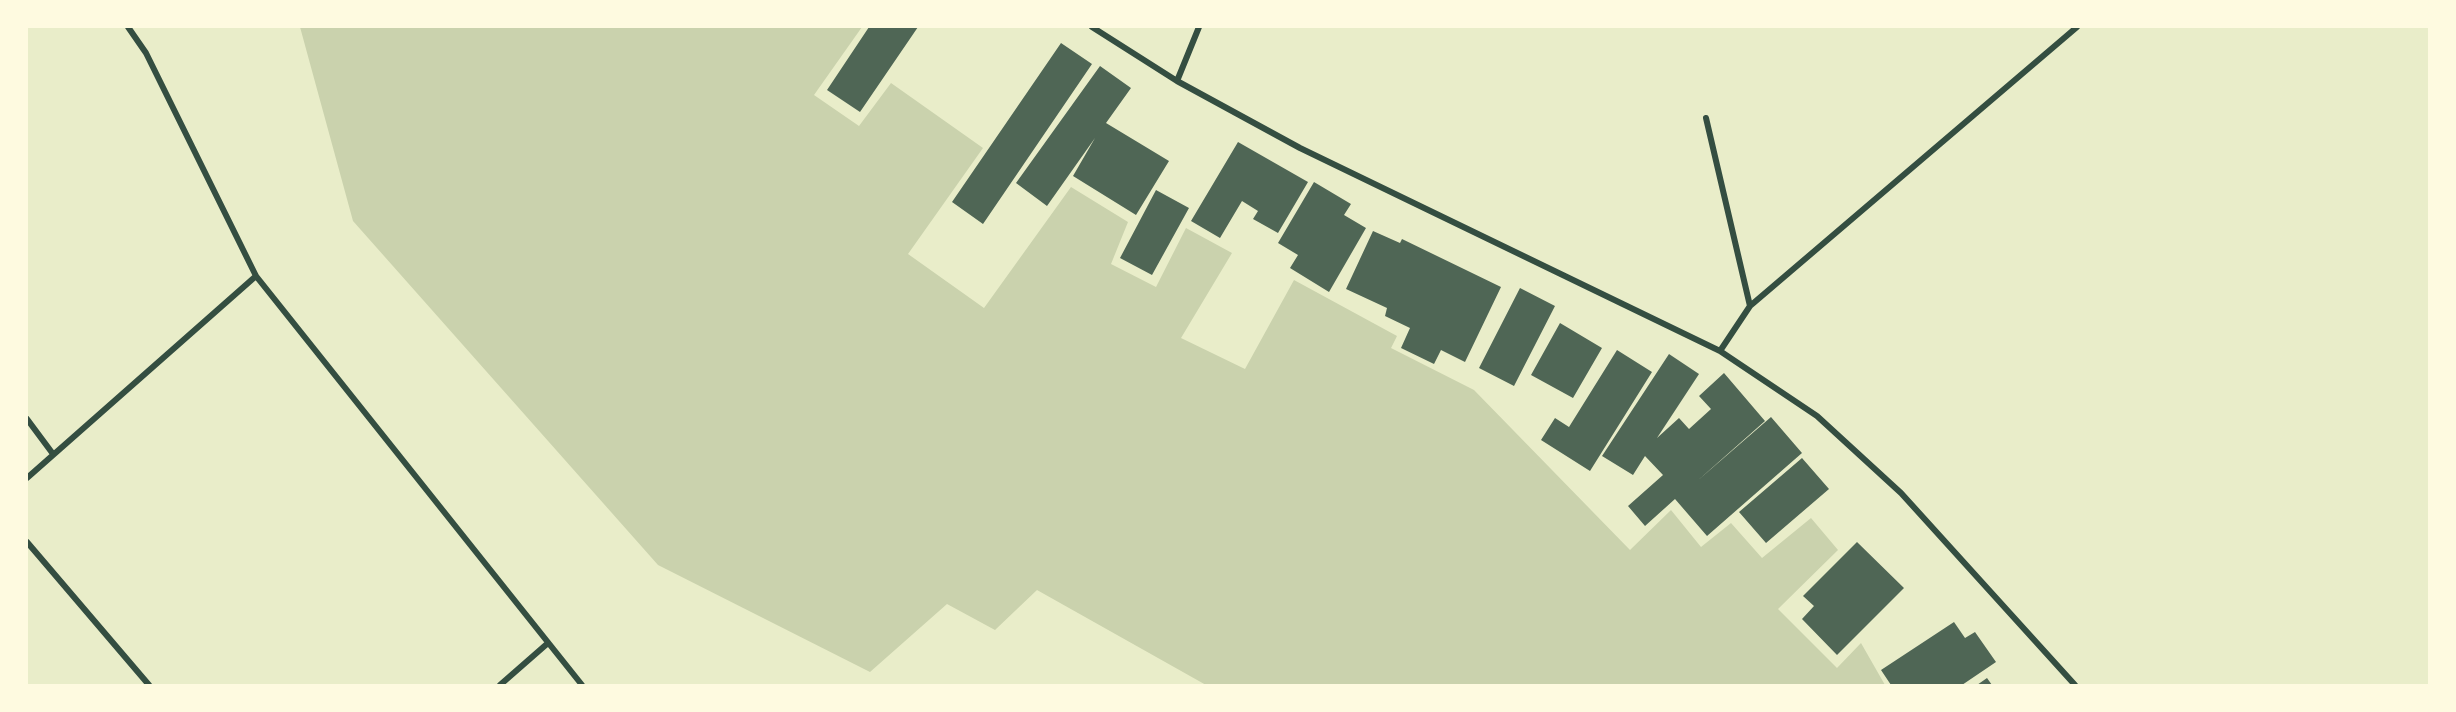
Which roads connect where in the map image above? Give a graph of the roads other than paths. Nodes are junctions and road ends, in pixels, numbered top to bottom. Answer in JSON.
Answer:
{"nodes":[{"id":1,"x":128,"y":27,"type":"edge"},
{"id":2,"x":1092,"y":27,"type":"edge"},
{"id":3,"x":1199,"y":27,"type":"edge"},
{"id":4,"x":2077,"y":27,"type":"edge"},
{"id":5,"x":1177,"y":81,"type":"junction"},
{"id":6,"x":1706,"y":118,"type":"dead end"},
{"id":7,"x":256,"y":276,"type":"junction"},
{"id":8,"x":1750,"y":306,"type":"junction"},
{"id":9,"x":1720,"y":351,"type":"junction"},
{"id":10,"x":27,"y":419,"type":"edge"},
{"id":11,"x":53,"y":454,"type":"junction"},
{"id":12,"x":27,"y":478,"type":"edge"},
{"id":13,"x":27,"y":542,"type":"edge"},
{"id":14,"x":548,"y":643,"type":"junction"},
{"id":15,"x":149,"y":685,"type":"edge"},
{"id":16,"x":500,"y":685,"type":"edge"},
{"id":17,"x":582,"y":685,"type":"edge"},
{"id":18,"x":2075,"y":685,"type":"edge"}],
"edges":[{"from":1,"to":7,"type":"street"},
{"from":2,"to":5,"type":"street"},
{"from":3,"to":5,"type":"street"},
{"from":4,"to":8,"type":"street"},
{"from":5,"to":9,"type":"street"},
{"from":6,"to":8,"type":"street"},
{"from":7,"to":11,"type":"street"},
{"from":7,"to":14,"type":"street"},
{"from":8,"to":9,"type":"street"},
{"from":9,"to":18,"type":"street"},
{"from":10,"to":11,"type":"street"},
{"from":11,"to":12,"type":"street"},
{"from":13,"to":15,"type":"street"},
{"from":14,"to":16,"type":"street"},
{"from":14,"to":17,"type":"street"}]}
